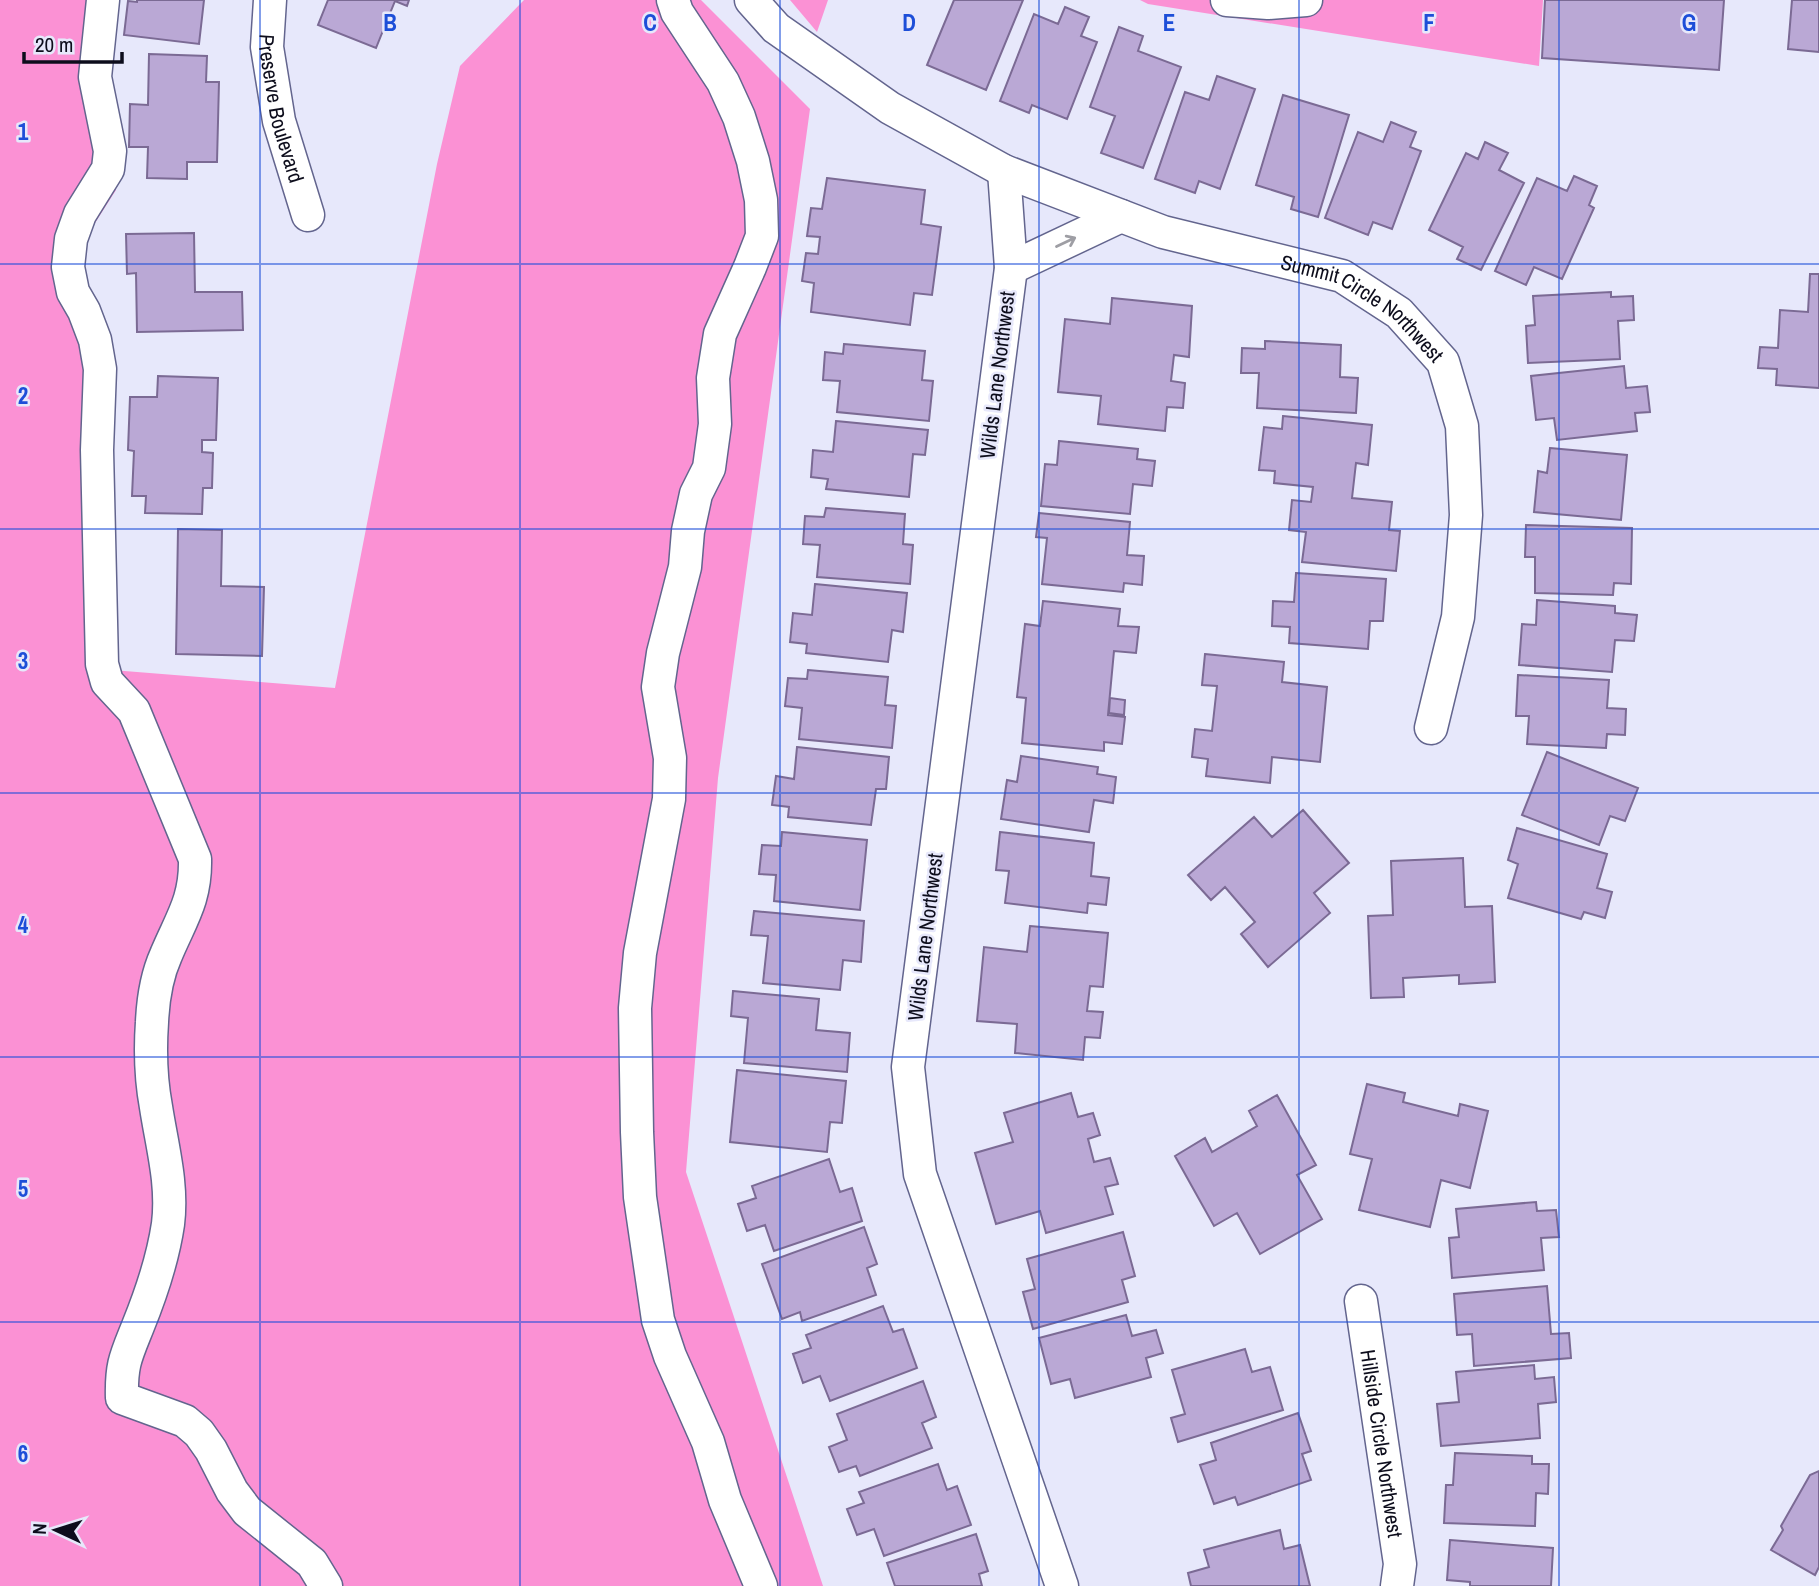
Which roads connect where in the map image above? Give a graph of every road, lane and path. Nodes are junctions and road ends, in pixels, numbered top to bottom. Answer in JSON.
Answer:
{"nodes":[{"id":1,"x":103,"y":0,"type":"edge"},
{"id":2,"x":270,"y":0,"type":"edge"},
{"id":3,"x":673,"y":0,"type":"edge"},
{"id":4,"x":751,"y":0,"type":"edge"},
{"id":5,"x":1227,"y":0,"type":"edge"},
{"id":6,"x":1306,"y":0,"type":"edge"},
{"id":7,"x":1004,"y":171,"type":"junction"},
{"id":8,"x":308,"y":215,"type":"dead end"},
{"id":9,"x":1121,"y":216,"type":"junction"},
{"id":10,"x":1011,"y":268,"type":"junction"},
{"id":11,"x":1431,"y":728,"type":"dead end"},
{"id":12,"x":1361,"y":1301,"type":"dead end"},
{"id":13,"x":326,"y":1586,"type":"edge"},
{"id":14,"x":761,"y":1586,"type":"edge"},
{"id":15,"x":1062,"y":1586,"type":"edge"},
{"id":16,"x":1397,"y":1586,"type":"edge"}],
"edges":[{"from":1,"to":13,"type":"street"},
{"from":2,"to":8,"type":"street","name":"Preserve Boulevard"},
{"from":3,"to":14,"type":"street"},
{"from":4,"to":7,"type":"street"},
{"from":5,"to":6,"type":"street"},
{"from":7,"to":9,"type":"street","name":"Summit Circle Northwest"},
{"from":7,"to":10,"type":"street","name":"Wilds Lane Northwest"},
{"from":10,"to":9,"type":"street","name":"Wilds Lane Northwest","one_way":true},
{"from":9,"to":11,"type":"street","name":"Summit Circle Northwest"},
{"from":10,"to":15,"type":"street","name":"Wilds Lane Northwest"},
{"from":12,"to":16,"type":"street","name":"Hillside Circle Northwest"}]}
